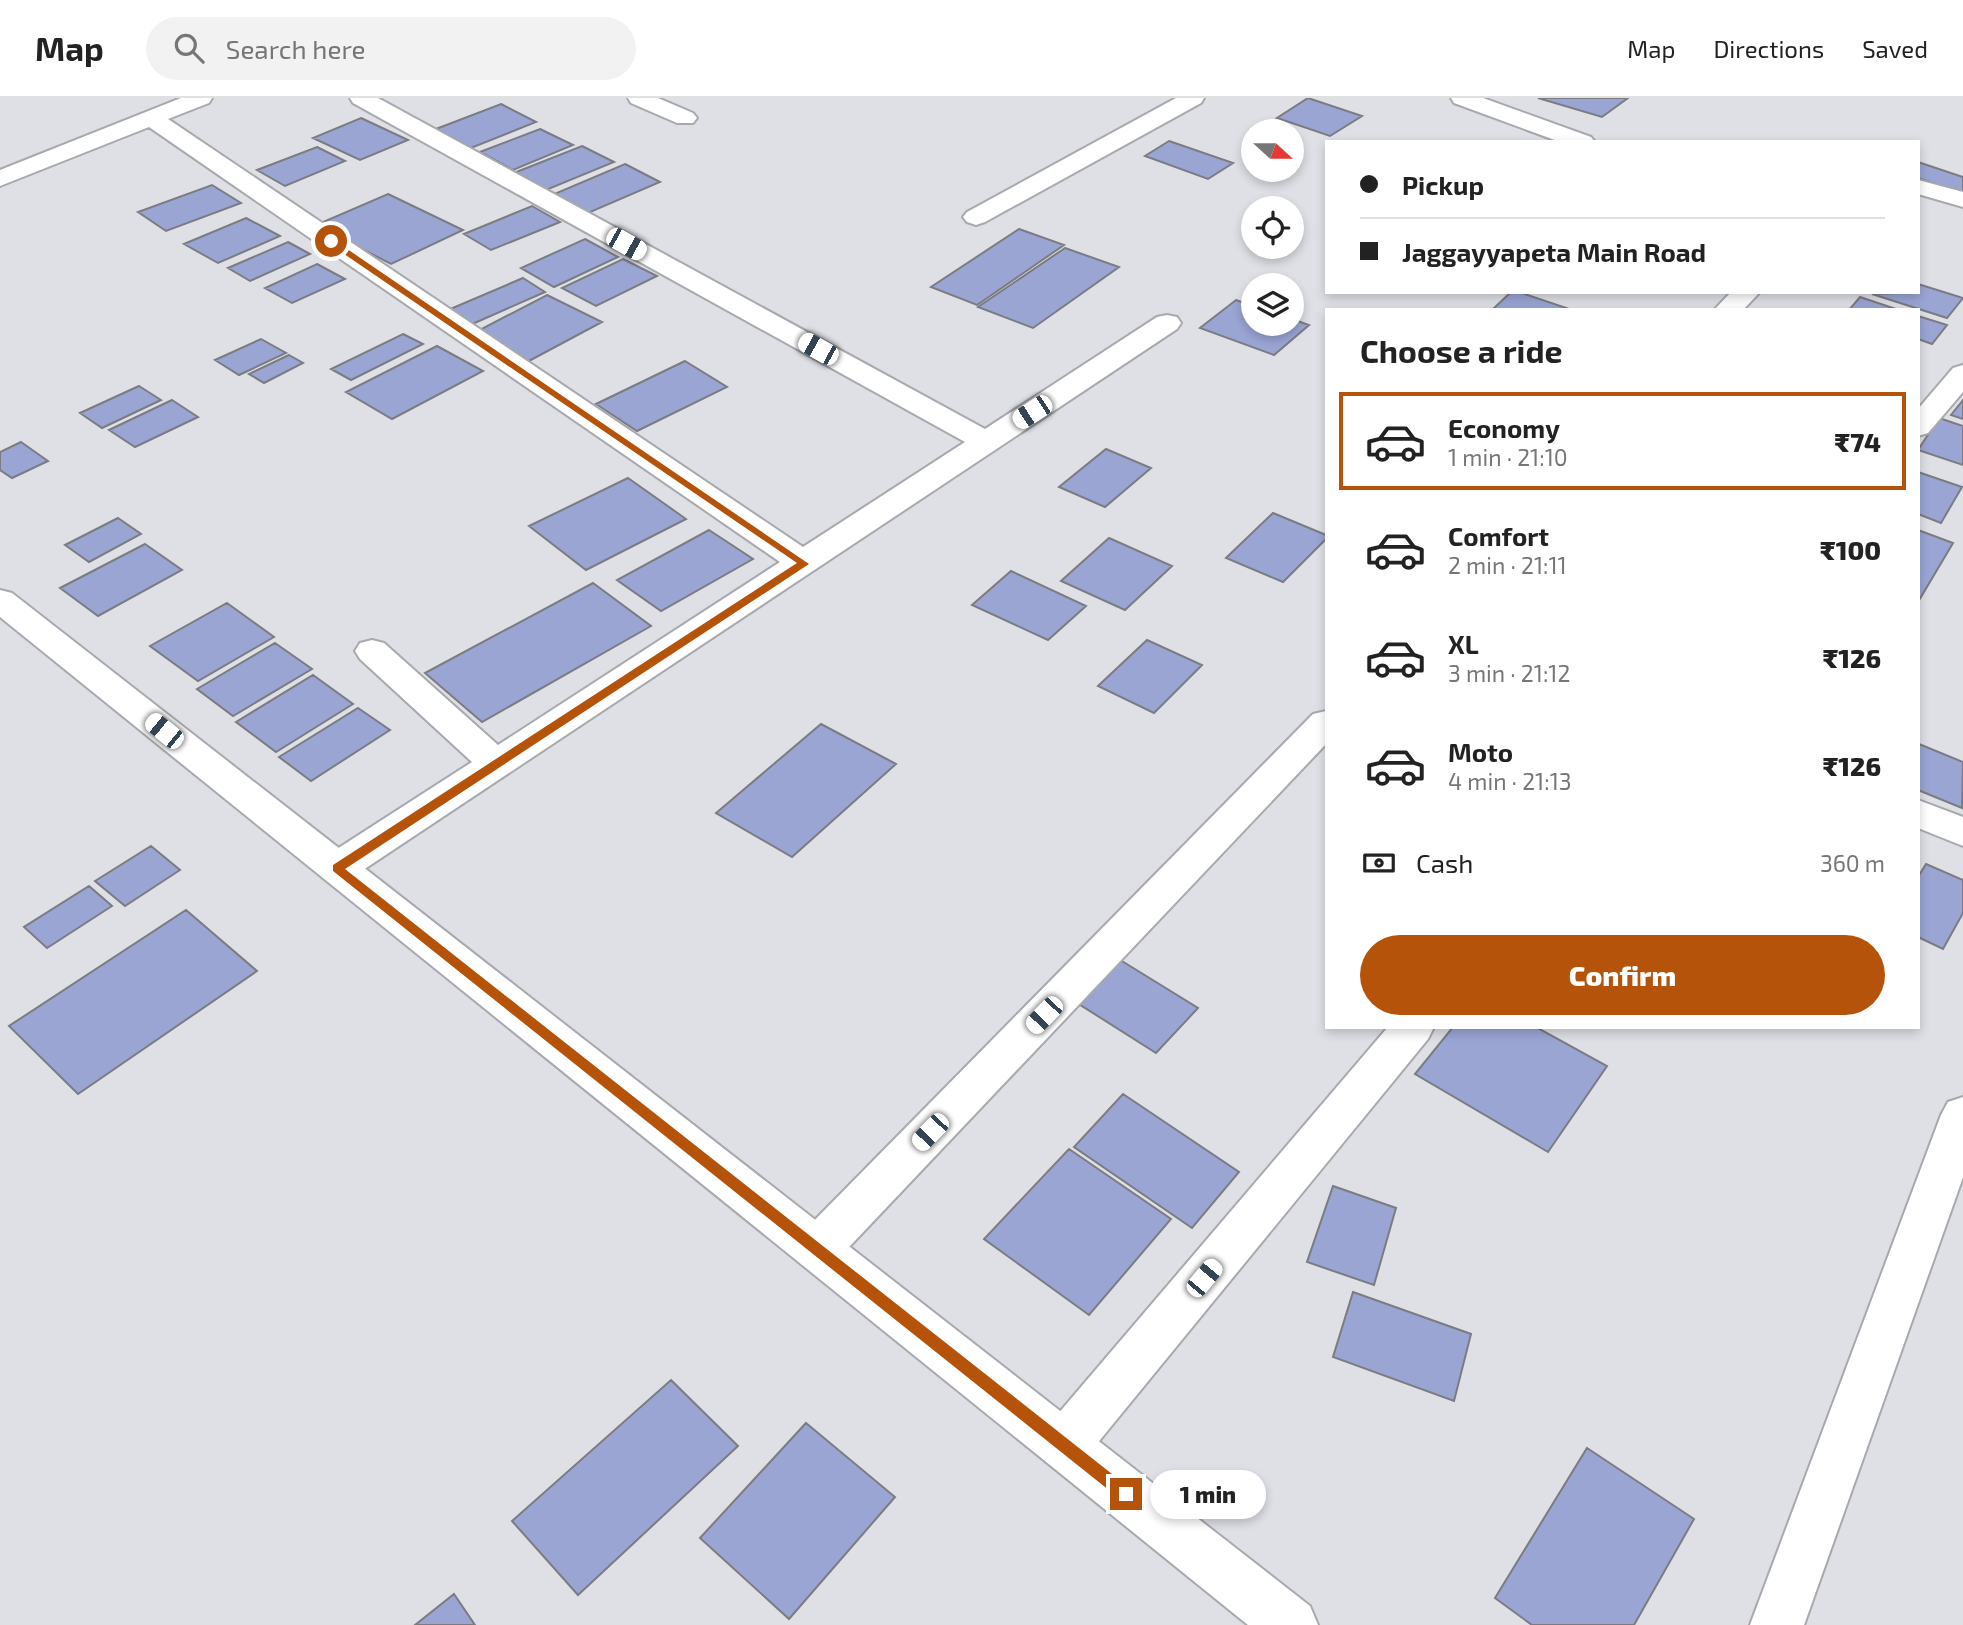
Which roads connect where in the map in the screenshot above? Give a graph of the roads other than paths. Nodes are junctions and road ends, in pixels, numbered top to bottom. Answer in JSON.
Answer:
{"nodes":[{"id":1,"x":201,"y":98,"type":"edge"},
{"id":2,"x":361,"y":98,"type":"edge"},
{"id":3,"x":639,"y":98,"type":"edge"},
{"id":4,"x":1193,"y":98,"type":"edge"},
{"id":5,"x":1462,"y":98,"type":"edge"},
{"id":6,"x":151,"y":118,"type":"junction"},
{"id":7,"x":685,"y":118,"type":"dead end"},
{"id":8,"x":1578,"y":140,"type":"edge"},
{"id":9,"x":0,"y":179,"type":"edge"},
{"id":10,"x":1920,"y":187,"type":"edge"},
{"id":11,"x":1963,"y":200,"type":"edge"},
{"id":12,"x":976,"y":217,"type":"dead end"},
{"id":13,"x":1745,"y":294,"type":"edge"},
{"id":14,"x":1729,"y":308,"type":"edge"},
{"id":15,"x":1167,"y":323,"type":"dead end"},
{"id":16,"x":1963,"y":374,"type":"edge"},
{"id":17,"x":1920,"y":425,"type":"edge"},
{"id":18,"x":987,"y":442,"type":"junction"},
{"id":19,"x":804,"y":564,"type":"junction"},
{"id":20,"x":4,"y":610,"type":"edge"},
{"id":21,"x":372,"y":651,"type":"dead end"},
{"id":22,"x":1325,"y":724,"type":"edge"},
{"id":23,"x":498,"y":765,"type":"junction"},
{"id":24,"x":1920,"y":814,"type":"edge"},
{"id":25,"x":1963,"y":832,"type":"edge"},
{"id":26,"x":337,"y":868,"type":"junction"},
{"id":27,"x":1411,"y":1029,"type":"edge"},
{"id":28,"x":1963,"y":1115,"type":"edge"},
{"id":29,"x":817,"y":1249,"type":"junction"},
{"id":30,"x":1064,"y":1445,"type":"junction"},
{"id":31,"x":1291,"y":1625,"type":"edge"},
{"id":32,"x":1777,"y":1625,"type":"edge"}],
"edges":[{"from":1,"to":6,"type":"street"},
{"from":2,"to":18,"type":"street"},
{"from":3,"to":7,"type":"street"},
{"from":4,"to":12,"type":"street"},
{"from":5,"to":8,"type":"street"},
{"from":6,"to":9,"type":"street"},
{"from":6,"to":19,"type":"street"},
{"from":10,"to":11,"type":"street"},
{"from":13,"to":14,"type":"street"},
{"from":15,"to":18,"type":"street"},
{"from":16,"to":17,"type":"street"},
{"from":18,"to":19,"type":"street"},
{"from":19,"to":23,"type":"street"},
{"from":20,"to":26,"type":"street"},
{"from":21,"to":23,"type":"street"},
{"from":22,"to":29,"type":"street"},
{"from":23,"to":26,"type":"street"},
{"from":24,"to":25,"type":"street"},
{"from":26,"to":29,"type":"street"},
{"from":27,"to":30,"type":"street"},
{"from":28,"to":32,"type":"street"},
{"from":29,"to":30,"type":"street"},
{"from":30,"to":31,"type":"street"}]}
